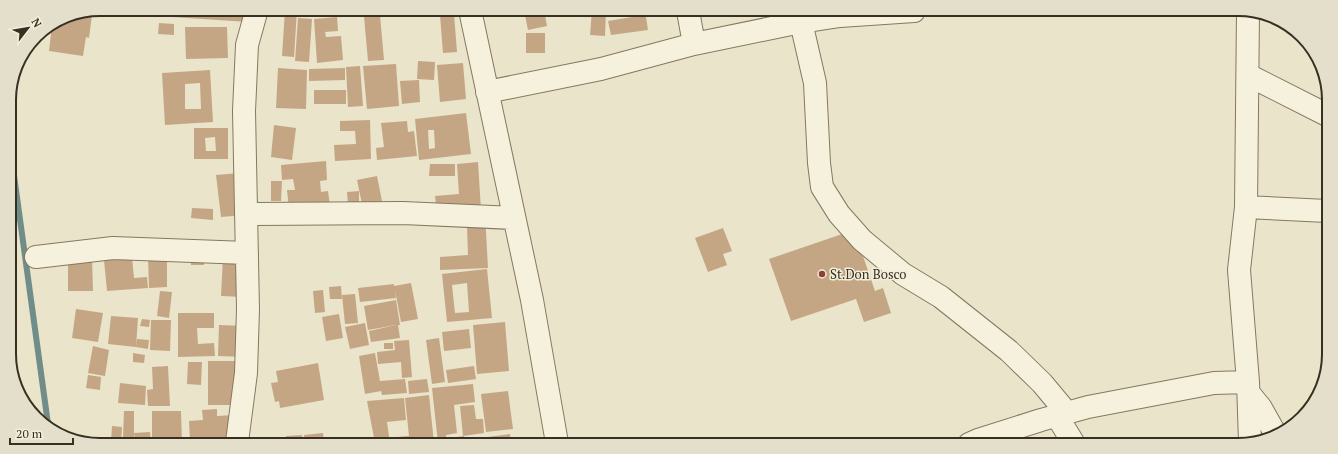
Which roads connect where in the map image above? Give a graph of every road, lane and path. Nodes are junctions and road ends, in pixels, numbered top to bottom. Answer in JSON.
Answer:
{"nodes":[{"id":1,"x":255,"y":16,"type":"edge"},
{"id":2,"x":471,"y":16,"type":"edge"},
{"id":3,"x":689,"y":16,"type":"edge"},
{"id":4,"x":830,"y":16,"type":"edge"},
{"id":5,"x":1248,"y":17,"type":"edge"},
{"id":6,"x":801,"y":22,"type":"junction"},
{"id":7,"x":694,"y":44,"type":"junction"},
{"id":8,"x":1248,"y":75,"type":"junction"},
{"id":9,"x":487,"y":92,"type":"junction"},
{"id":10,"x":1322,"y":112,"type":"edge"},
{"id":11,"x":1246,"y":207,"type":"junction"},
{"id":12,"x":1322,"y":211,"type":"edge"},
{"id":13,"x":246,"y":214,"type":"junction"},
{"id":14,"x":514,"y":218,"type":"junction"},
{"id":15,"x":247,"y":253,"type":"junction"},
{"id":16,"x":36,"y":257,"type":"dead end"},
{"id":17,"x":1248,"y":387,"type":"junction"},
{"id":18,"x":1062,"y":415,"type":"junction"},
{"id":19,"x":1273,"y":430,"type":"edge"},
{"id":20,"x":1250,"y":437,"type":"edge"},
{"id":21,"x":238,"y":438,"type":"edge"},
{"id":22,"x":556,"y":438,"type":"edge"},
{"id":23,"x":985,"y":438,"type":"edge"},
{"id":24,"x":1072,"y":438,"type":"edge"}],
"edges":[{"from":1,"to":13,"type":"street"},
{"from":2,"to":9,"type":"street"},
{"from":3,"to":7,"type":"street"},
{"from":4,"to":6,"type":"street"},
{"from":5,"to":8,"type":"street"},
{"from":6,"to":7,"type":"street"},
{"from":6,"to":18,"type":"street"},
{"from":7,"to":9,"type":"street"},
{"from":8,"to":10,"type":"street"},
{"from":8,"to":11,"type":"street"},
{"from":9,"to":14,"type":"street"},
{"from":11,"to":12,"type":"street"},
{"from":11,"to":17,"type":"street"},
{"from":13,"to":14,"type":"street"},
{"from":13,"to":15,"type":"street"},
{"from":14,"to":22,"type":"street"},
{"from":15,"to":16,"type":"street"},
{"from":15,"to":21,"type":"street"},
{"from":17,"to":18,"type":"street"},
{"from":17,"to":19,"type":"street"},
{"from":17,"to":20,"type":"street"},
{"from":18,"to":23,"type":"street"},
{"from":18,"to":24,"type":"street"}]}
